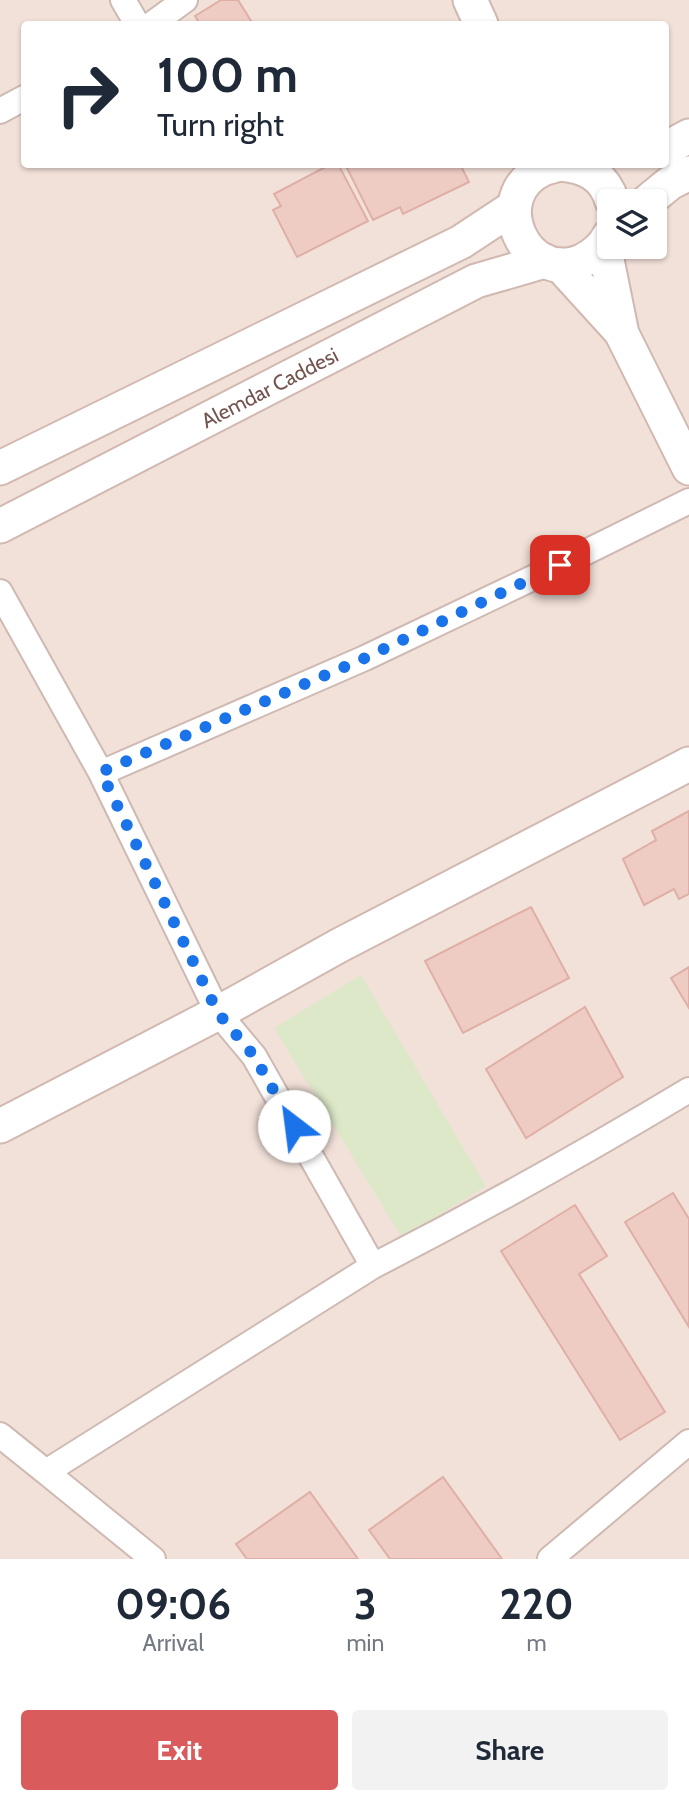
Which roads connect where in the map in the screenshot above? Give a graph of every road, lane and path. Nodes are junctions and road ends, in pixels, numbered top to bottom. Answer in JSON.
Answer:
{"nodes":[{"id":1,"x":123,"y":0,"type":"edge"},
{"id":2,"x":184,"y":0,"type":"edge"},
{"id":3,"x":470,"y":0,"type":"edge"},
{"id":4,"x":135,"y":21,"type":"edge"},
{"id":5,"x":156,"y":21,"type":"edge"},
{"id":6,"x":480,"y":21,"type":"edge"},
{"id":7,"x":21,"y":100,"type":"edge"},
{"id":8,"x":0,"y":111,"type":"edge"},
{"id":9,"x":689,"y":136,"type":"edge"},
{"id":10,"x":669,"y":147,"type":"edge"},
{"id":11,"x":555,"y":168,"type":"edge"},
{"id":12,"x":583,"y":168,"type":"edge"},
{"id":13,"x":689,"y":173,"type":"edge"},
{"id":14,"x":517,"y":187,"type":"edge"},
{"id":15,"x":606,"y":189,"type":"edge"},
{"id":16,"x":663,"y":189,"type":"edge"},
{"id":17,"x":597,"y":251,"type":"edge"},
{"id":18,"x":610,"y":259,"type":"edge"},
{"id":19,"x":552,"y":263,"type":"junction"},
{"id":20,"x":622,"y":334,"type":"junction"},
{"id":21,"x":0,"y":468,"type":"edge"},
{"id":22,"x":689,"y":468,"type":"edge"},
{"id":23,"x":689,"y":501,"type":"edge"},
{"id":24,"x":0,"y":526,"type":"edge"},
{"id":25,"x":0,"y":592,"type":"edge"},
{"id":26,"x":689,"y":764,"type":"edge"},
{"id":27,"x":101,"y":772,"type":"junction"},
{"id":28,"x":218,"y":1013,"type":"junction"},
{"id":29,"x":689,"y":1090,"type":"edge"},
{"id":30,"x":0,"y":1126,"type":"edge"},
{"id":31,"x":373,"y":1266,"type":"junction"},
{"id":32,"x":0,"y":1436,"type":"edge"},
{"id":33,"x":689,"y":1442,"type":"edge"},
{"id":34,"x":47,"y":1472,"type":"junction"},
{"id":35,"x":153,"y":1559,"type":"edge"},
{"id":36,"x":550,"y":1559,"type":"edge"}],
"edges":[{"from":1,"to":4,"type":"street"},
{"from":2,"to":5,"type":"street"},
{"from":3,"to":6,"type":"main road"},
{"from":7,"to":8,"type":"street"},
{"from":9,"to":10,"type":"main road"},
{"from":11,"to":14,"type":"main road"},
{"from":12,"to":15,"type":"main road"},
{"from":13,"to":16,"type":"main road"},
{"from":14,"to":19,"type":"main road"},
{"from":14,"to":21,"type":"main road"},
{"from":17,"to":19,"type":"main road","name":"Alemdar Caddesi"},
{"from":18,"to":20,"type":"main road"},
{"from":19,"to":20,"type":"main road"},
{"from":19,"to":24,"type":"main road","name":"Alemdar Caddesi"},
{"from":20,"to":22,"type":"main road"},
{"from":23,"to":27,"type":"street"},
{"from":25,"to":27,"type":"street"},
{"from":26,"to":28,"type":"main road"},
{"from":27,"to":28,"type":"street"},
{"from":28,"to":30,"type":"main road"},
{"from":28,"to":31,"type":"street"},
{"from":29,"to":31,"type":"street"},
{"from":31,"to":34,"type":"street"},
{"from":32,"to":34,"type":"street"},
{"from":33,"to":36,"type":"street"},
{"from":34,"to":35,"type":"street"}]}
